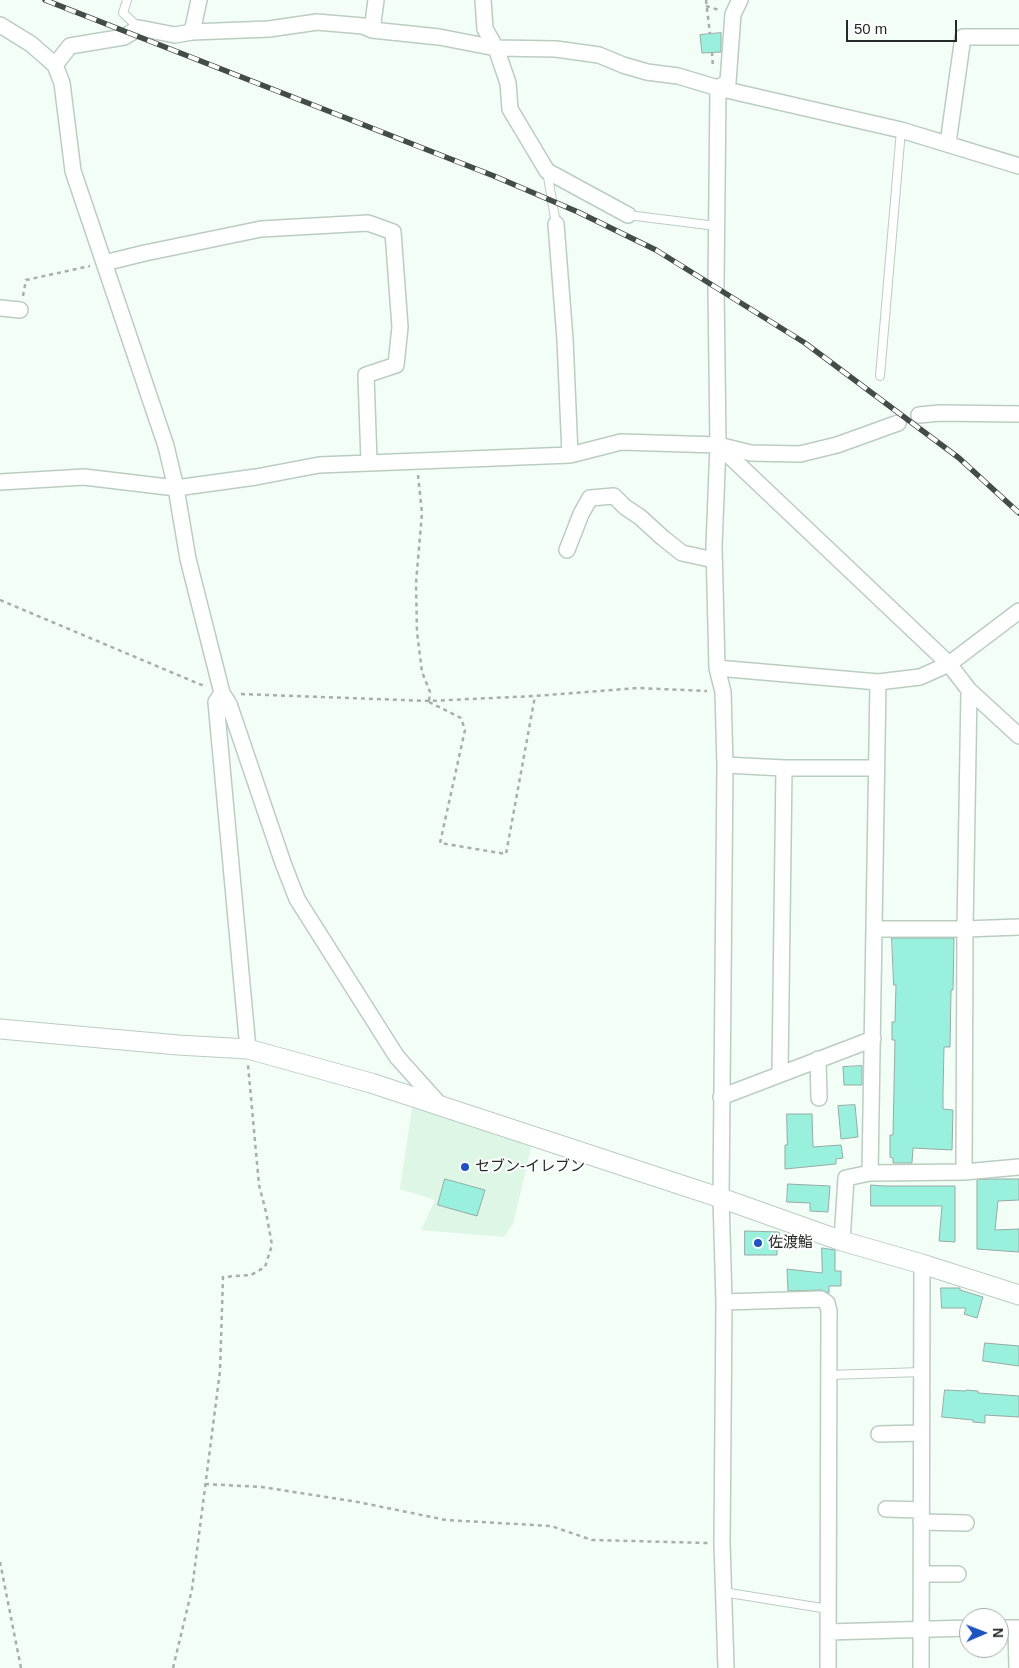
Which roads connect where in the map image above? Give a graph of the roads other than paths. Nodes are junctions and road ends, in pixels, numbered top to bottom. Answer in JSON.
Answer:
{"nodes":[{"id":1,"x":127,"y":0,"type":"edge"},
{"id":2,"x":199,"y":0,"type":"edge"},
{"id":3,"x":376,"y":0,"type":"edge"},
{"id":4,"x":483,"y":0,"type":"edge"},
{"id":5,"x":740,"y":0,"type":"edge"},
{"id":6,"x":0,"y":26,"type":"edge"},
{"id":7,"x":139,"y":28,"type":"junction"},
{"id":8,"x":372,"y":30,"type":"junction"},
{"id":9,"x":192,"y":32,"type":"junction"},
{"id":10,"x":1019,"y":37,"type":"edge"},
{"id":11,"x":496,"y":48,"type":"junction"},
{"id":12,"x":55,"y":64,"type":"junction"},
{"id":13,"x":718,"y":88,"type":"junction"},
{"id":14,"x":901,"y":130,"type":"junction"},
{"id":15,"x":948,"y":143,"type":"junction"},
{"id":16,"x":1019,"y":166,"type":"edge"},
{"id":17,"x":547,"y":171,"type":"junction"},
{"id":18,"x":628,"y":215,"type":"joint"},
{"id":19,"x":556,"y":224,"type":"joint"},
{"id":20,"x":716,"y":226,"type":"junction"},
{"id":21,"x":104,"y":264,"type":"junction"},
{"id":22,"x":0,"y":308,"type":"edge"},
{"id":23,"x":20,"y":310,"type":"road end"},
{"id":24,"x":880,"y":376,"type":"dead end"},
{"id":25,"x":1019,"y":414,"type":"edge"},
{"id":26,"x":919,"y":415,"type":"dead end"},
{"id":27,"x":898,"y":423,"type":"dead end"},
{"id":28,"x":718,"y":445,"type":"junction"},
{"id":29,"x":570,"y":455,"type":"junction"},
{"id":30,"x":369,"y":462,"type":"junction"},
{"id":31,"x":0,"y":482,"type":"edge"},
{"id":32,"x":176,"y":488,"type":"junction"},
{"id":33,"x":567,"y":550,"type":"dead end"},
{"id":34,"x":714,"y":560,"type":"junction"},
{"id":35,"x":1019,"y":610,"type":"edge"},
{"id":36,"x":949,"y":664,"type":"junction"},
{"id":37,"x":717,"y":668,"type":"junction"},
{"id":38,"x":878,"y":682,"type":"junction"},
{"id":39,"x":969,"y":690,"type":"junction"},
{"id":40,"x":222,"y":693,"type":"junction"},
{"id":41,"x":1019,"y":736,"type":"edge"},
{"id":42,"x":725,"y":765,"type":"junction"},
{"id":43,"x":784,"y":768,"type":"junction"},
{"id":44,"x":876,"y":768,"type":"junction"},
{"id":45,"x":1019,"y":927,"type":"edge"},
{"id":46,"x":874,"y":929,"type":"junction"},
{"id":47,"x":965,"y":929,"type":"junction"},
{"id":48,"x":0,"y":1029,"type":"edge"},
{"id":49,"x":873,"y":1038,"type":"junction"},
{"id":50,"x":248,"y":1049,"type":"junction"},
{"id":51,"x":818,"y":1059,"type":"junction"},
{"id":52,"x":780,"y":1073,"type":"junction"},
{"id":53,"x":721,"y":1097,"type":"junction"},
{"id":54,"x":819,"y":1098,"type":"dead end"},
{"id":55,"x":441,"y":1106,"type":"junction"},
{"id":56,"x":1019,"y":1167,"type":"edge"},
{"id":57,"x":964,"y":1172,"type":"junction"},
{"id":58,"x":870,"y":1173,"type":"junction"},
{"id":59,"x":721,"y":1198,"type":"junction"},
{"id":60,"x":842,"y":1242,"type":"junction"},
{"id":61,"x":922,"y":1264,"type":"junction"},
{"id":62,"x":1019,"y":1294,"type":"edge"},
{"id":63,"x":724,"y":1302,"type":"junction"},
{"id":64,"x":922,"y":1372,"type":"junction"},
{"id":65,"x":828,"y":1374,"type":"junction"},
{"id":66,"x":921,"y":1433,"type":"junction"},
{"id":67,"x":879,"y":1434,"type":"dead end"},
{"id":68,"x":886,"y":1509,"type":"dead end"},
{"id":69,"x":921,"y":1516,"type":"junction"},
{"id":70,"x":966,"y":1522,"type":"dead end"},
{"id":71,"x":921,"y":1574,"type":"junction"},
{"id":72,"x":958,"y":1574,"type":"dead end"},
{"id":73,"x":723,"y":1592,"type":"junction"},
{"id":74,"x":828,"y":1609,"type":"junction"},
{"id":75,"x":920,"y":1628,"type":"junction"},
{"id":76,"x":959,"y":1628,"type":"edge"},
{"id":77,"x":1018,"y":1628,"type":"edge"},
{"id":78,"x":828,"y":1632,"type":"junction"},
{"id":79,"x":726,"y":1668,"type":"edge"},
{"id":80,"x":828,"y":1668,"type":"edge"},
{"id":81,"x":921,"y":1668,"type":"edge"},
{"id":82,"x":1017,"y":1668,"type":"edge"}],
"edges":[{"from":1,"to":7,"type":"lane"},
{"from":2,"to":9,"type":"street"},
{"from":3,"to":8,"type":"street"},
{"from":4,"to":11,"type":"street"},
{"from":5,"to":13,"type":"street"},
{"from":6,"to":12,"type":"street"},
{"from":7,"to":9,"type":"street"},
{"from":7,"to":12,"type":"street"},
{"from":8,"to":9,"type":"street"},
{"from":8,"to":11,"type":"street"},
{"from":10,"to":15,"type":"street"},
{"from":11,"to":13,"type":"street"},
{"from":11,"to":17,"type":"street"},
{"from":12,"to":21,"type":"street"},
{"from":13,"to":14,"type":"street"},
{"from":13,"to":20,"type":"street"},
{"from":14,"to":15,"type":"street"},
{"from":14,"to":24,"type":"lane"},
{"from":15,"to":16,"type":"street"},
{"from":17,"to":18,"type":"street"},
{"from":17,"to":19,"type":"lane"},
{"from":18,"to":20,"type":"lane"},
{"from":19,"to":29,"type":"street"},
{"from":20,"to":28,"type":"street"},
{"from":21,"to":30,"type":"street"},
{"from":21,"to":32,"type":"street"},
{"from":22,"to":23,"type":"street"},
{"from":25,"to":26,"type":"street"},
{"from":27,"to":28,"type":"street"},
{"from":28,"to":29,"type":"street"},
{"from":28,"to":34,"type":"street"},
{"from":28,"to":36,"type":"street"},
{"from":29,"to":30,"type":"street"},
{"from":30,"to":32,"type":"street"},
{"from":31,"to":32,"type":"street"},
{"from":32,"to":40,"type":"street"},
{"from":33,"to":34,"type":"street"},
{"from":34,"to":37,"type":"street"},
{"from":35,"to":36,"type":"street"},
{"from":36,"to":38,"type":"street"},
{"from":36,"to":39,"type":"street"},
{"from":37,"to":38,"type":"street"},
{"from":37,"to":42,"type":"street"},
{"from":38,"to":44,"type":"street"},
{"from":39,"to":41,"type":"street"},
{"from":39,"to":47,"type":"street"},
{"from":40,"to":50,"type":"street"},
{"from":40,"to":55,"type":"street"},
{"from":42,"to":43,"type":"street"},
{"from":42,"to":53,"type":"street"},
{"from":43,"to":44,"type":"street"},
{"from":43,"to":52,"type":"street"},
{"from":44,"to":46,"type":"street"},
{"from":45,"to":47,"type":"street"},
{"from":46,"to":47,"type":"street"},
{"from":46,"to":49,"type":"street"},
{"from":47,"to":57,"type":"street"},
{"from":48,"to":50,"type":"street"},
{"from":49,"to":51,"type":"street"},
{"from":49,"to":58,"type":"street"},
{"from":50,"to":55,"type":"street"},
{"from":51,"to":52,"type":"street"},
{"from":51,"to":54,"type":"street"},
{"from":52,"to":53,"type":"street"},
{"from":53,"to":59,"type":"street"},
{"from":55,"to":59,"type":"street"},
{"from":56,"to":57,"type":"street"},
{"from":57,"to":58,"type":"street"},
{"from":58,"to":60,"type":"street"},
{"from":59,"to":60,"type":"street"},
{"from":59,"to":63,"type":"street"},
{"from":60,"to":61,"type":"street"},
{"from":61,"to":62,"type":"street"},
{"from":61,"to":64,"type":"street"},
{"from":63,"to":65,"type":"street"},
{"from":63,"to":73,"type":"street"},
{"from":64,"to":65,"type":"lane"},
{"from":64,"to":66,"type":"street"},
{"from":65,"to":74,"type":"street"},
{"from":66,"to":67,"type":"street"},
{"from":66,"to":69,"type":"street"},
{"from":68,"to":69,"type":"street"},
{"from":69,"to":70,"type":"street"},
{"from":69,"to":71,"type":"street"},
{"from":71,"to":72,"type":"street"},
{"from":71,"to":75,"type":"street"},
{"from":73,"to":74,"type":"lane"},
{"from":73,"to":79,"type":"street"},
{"from":74,"to":78,"type":"street"},
{"from":75,"to":76,"type":"street"},
{"from":75,"to":78,"type":"street"},
{"from":75,"to":81,"type":"street"},
{"from":77,"to":82,"type":"street"},
{"from":78,"to":80,"type":"street"}]}
